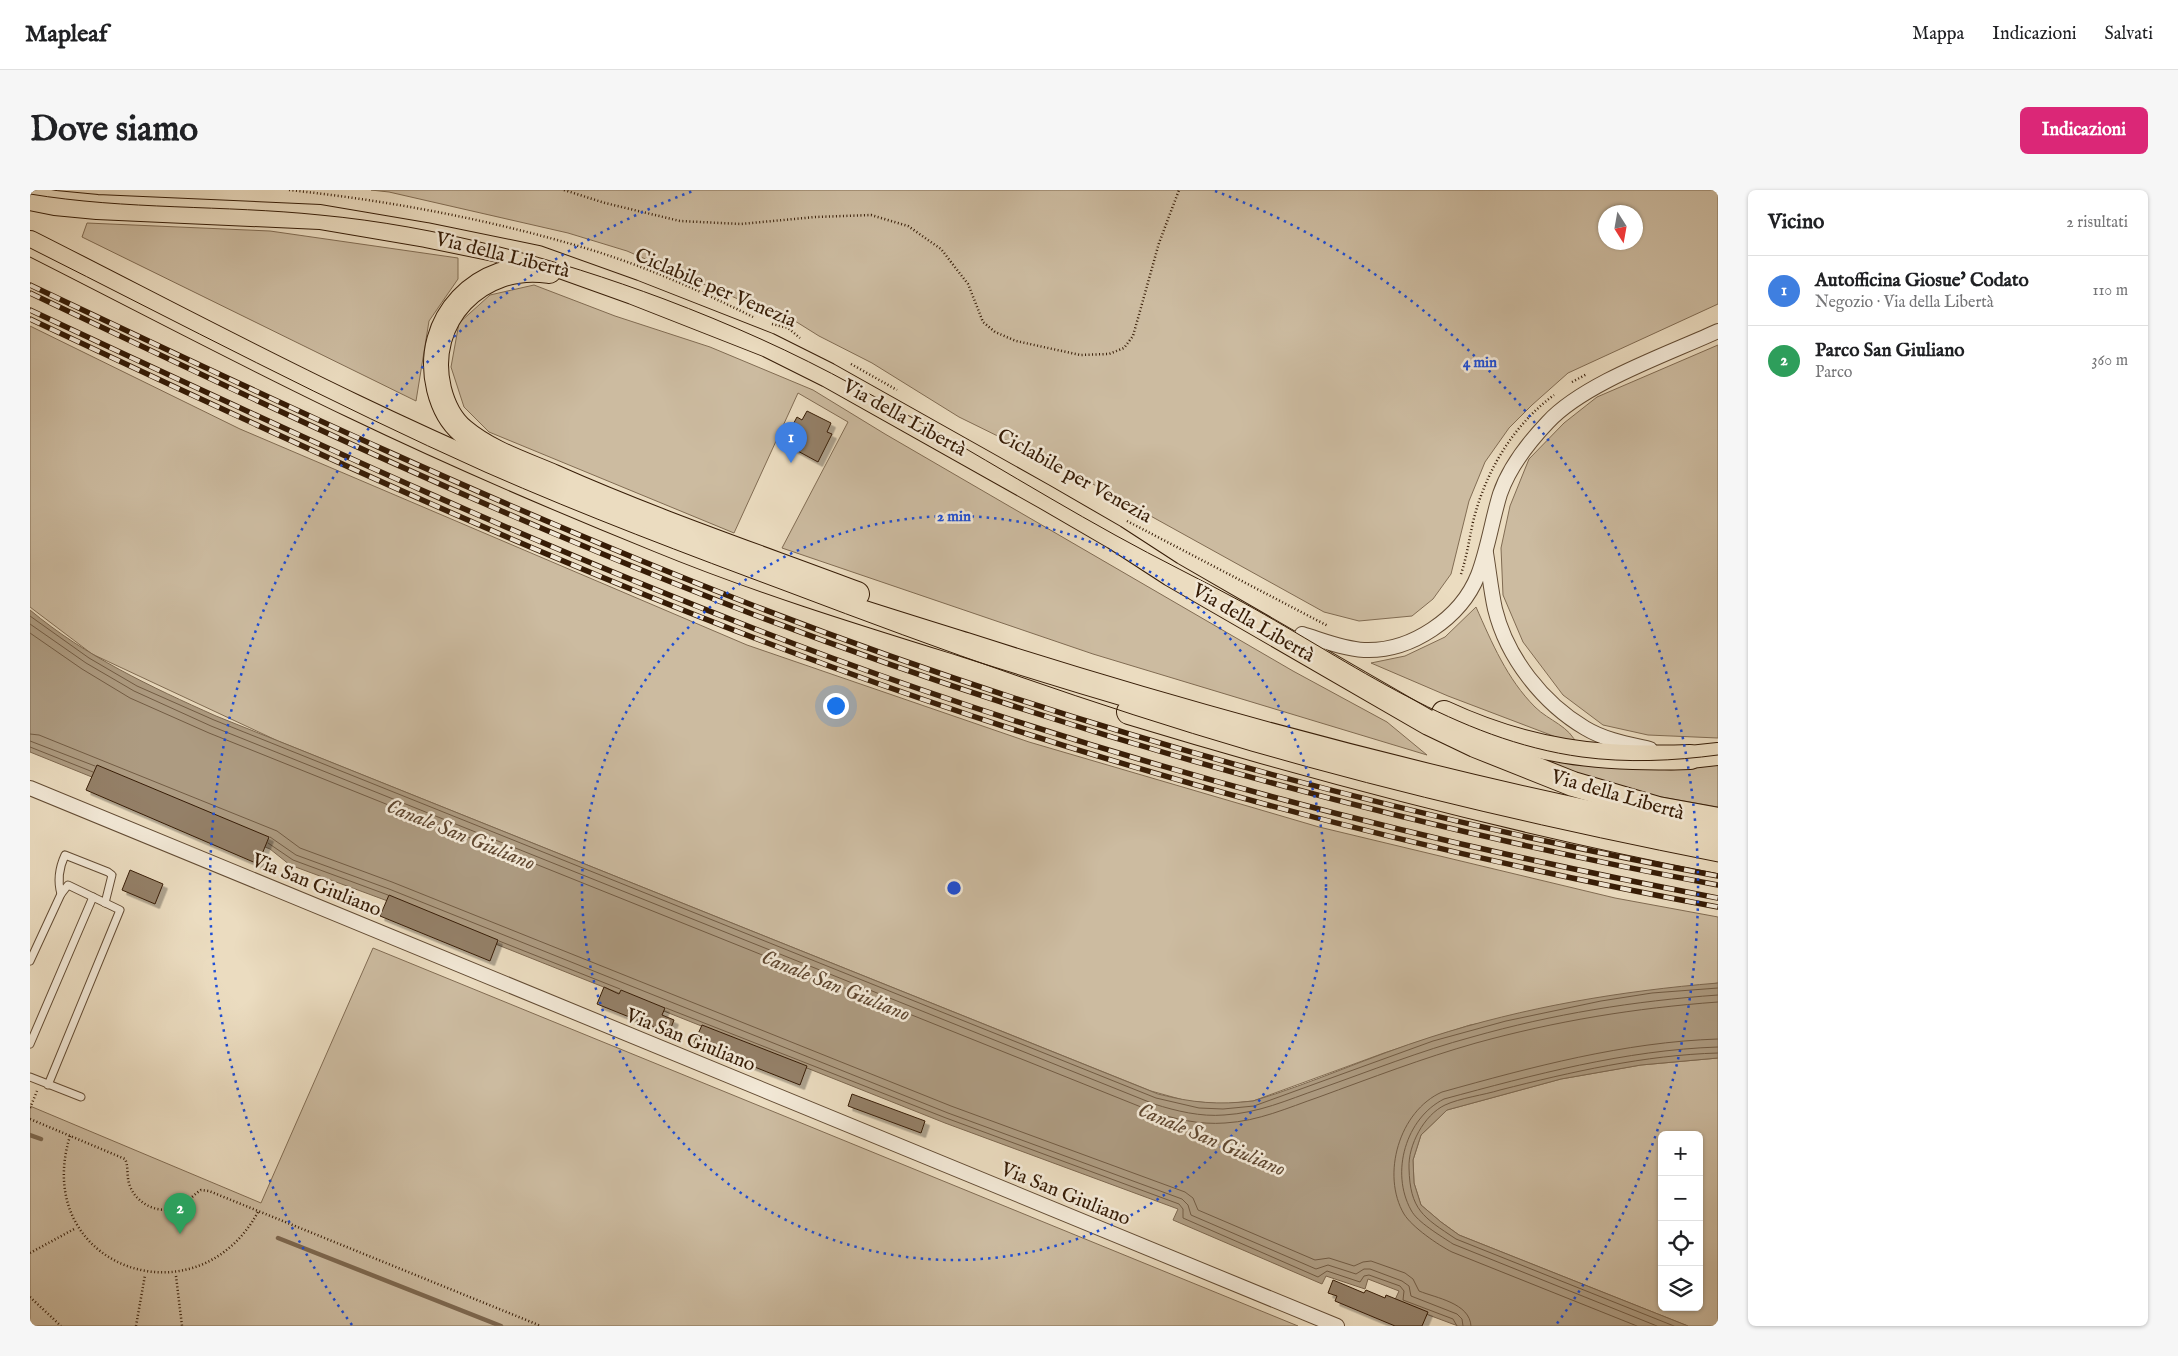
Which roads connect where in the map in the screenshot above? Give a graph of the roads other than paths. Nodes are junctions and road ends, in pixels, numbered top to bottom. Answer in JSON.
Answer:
{"nodes":[{"id":1,"x":30,"y":198,"type":"edge"},
{"id":2,"x":30,"y":243,"type":"edge"},
{"id":3,"x":633,"y":292,"type":"junction"},
{"id":4,"x":1718,"y":331,"type":"edge"},
{"id":5,"x":1119,"y":528,"type":"junction"},
{"id":6,"x":1486,"y":547,"type":"junction"},
{"id":7,"x":756,"y":577,"type":"junction"},
{"id":8,"x":1302,"y":634,"type":"junction"},
{"id":9,"x":1718,"y":754,"type":"edge"},
{"id":10,"x":1690,"y":758,"type":"junction"},
{"id":11,"x":1392,"y":766,"type":"junction"},
{"id":12,"x":30,"y":788,"type":"edge"},
{"id":13,"x":1718,"y":820,"type":"edge"},
{"id":14,"x":1718,"y":840,"type":"edge"},
{"id":15,"x":1718,"y":861,"type":"edge"},
{"id":16,"x":61,"y":894,"type":"junction"},
{"id":17,"x":93,"y":897,"type":"junction"},
{"id":18,"x":105,"y":903,"type":"junction"},
{"id":19,"x":30,"y":960,"type":"edge"},
{"id":20,"x":30,"y":1044,"type":"edge"},
{"id":21,"x":30,"y":1077,"type":"edge"},
{"id":22,"x":45,"y":1083,"type":"junction"},
{"id":23,"x":81,"y":1098,"type":"dead end"},
{"id":24,"x":1337,"y":1326,"type":"edge"}],
"edges":[{"from":1,"to":3,"type":"highway","name":"Via della Libertà"},
{"from":2,"to":7,"type":"highway","name":"Via della Libertà"},
{"from":3,"to":5,"type":"highway","name":"Via della Libertà"},
{"from":3,"to":11,"type":"highway"},
{"from":4,"to":6,"type":"street"},
{"from":5,"to":8,"type":"highway"},
{"from":5,"to":13,"type":"highway","name":"Via della Libertà"},
{"from":6,"to":8,"type":"street"},
{"from":6,"to":10,"type":"street"},
{"from":7,"to":11,"type":"highway","name":"Via della Libertà"},
{"from":7,"to":15,"type":"highway"},
{"from":8,"to":10,"type":"highway"},
{"from":9,"to":10,"type":"main road"},
{"from":11,"to":14,"type":"highway","name":"Via della Libertà"},
{"from":12,"to":24,"type":"street","name":"Via San Giuliano"},
{"from":16,"to":17,"type":"lane"},
{"from":16,"to":18,"type":"lane"},
{"from":16,"to":19,"type":"lane"},
{"from":17,"to":18,"type":"lane"},
{"from":17,"to":20,"type":"lane"},
{"from":18,"to":22,"type":"lane"},
{"from":21,"to":22,"type":"lane"},
{"from":22,"to":23,"type":"lane"}]}
